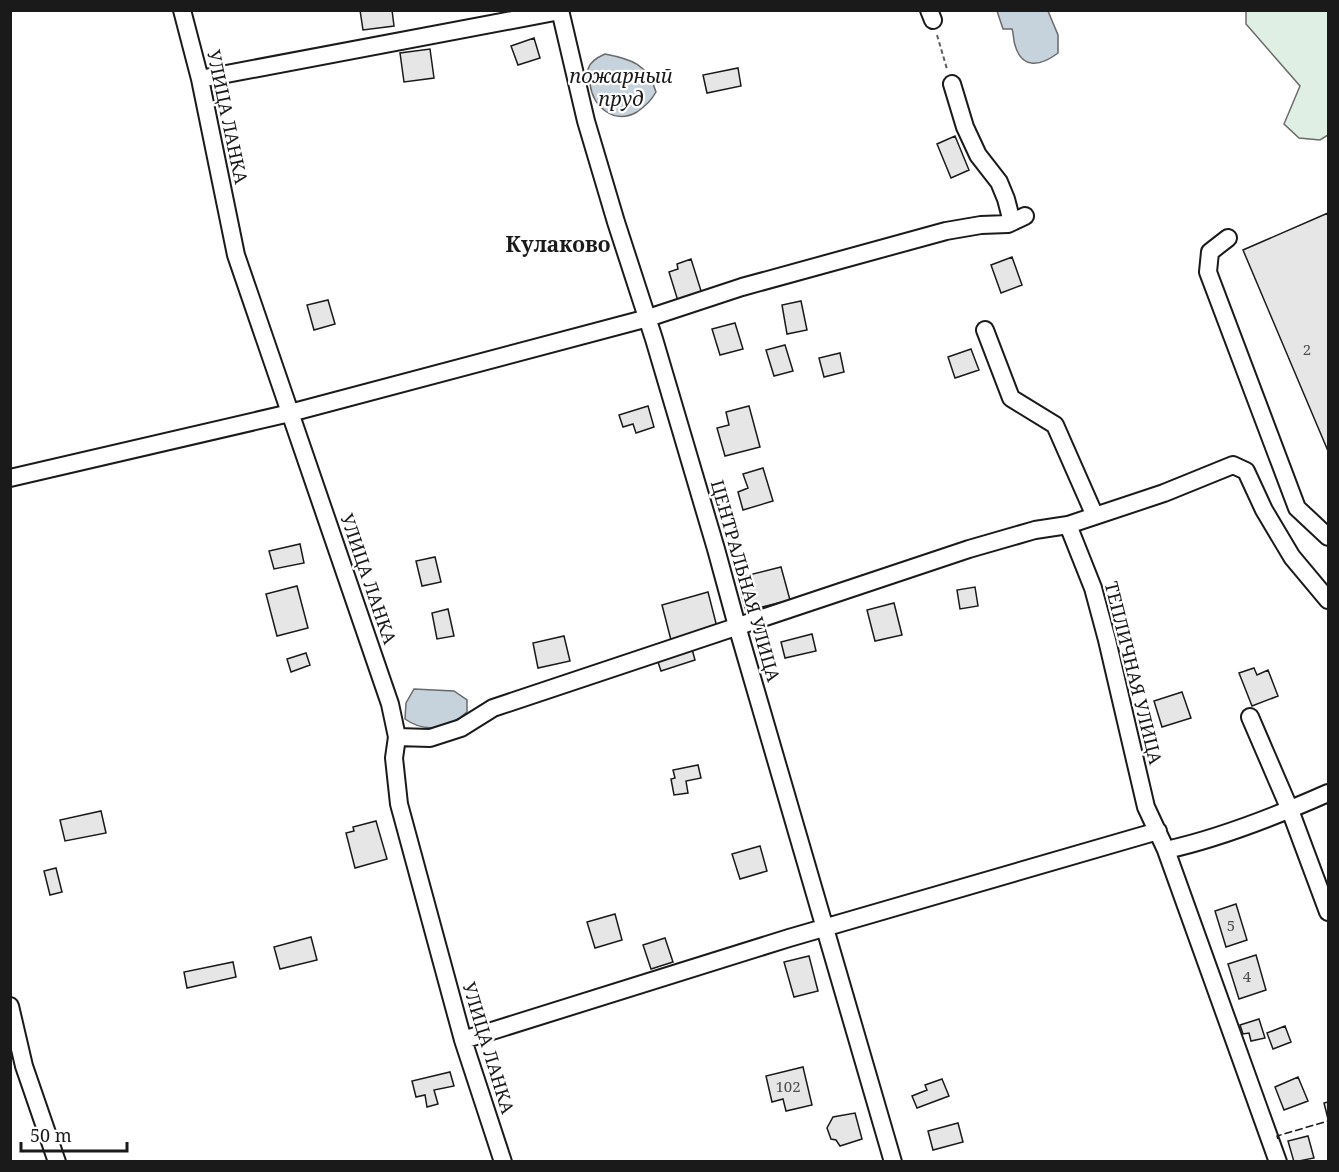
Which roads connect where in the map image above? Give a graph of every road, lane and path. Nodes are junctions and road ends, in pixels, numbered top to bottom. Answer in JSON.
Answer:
{"nodes":[{"id":1,"x":182,"y":10,"type":"edge"},
{"id":2,"x":560,"y":11,"type":"edge"},
{"id":3,"x":931,"y":15,"type":"edge"},
{"id":4,"x":200,"y":79,"type":"junction"},
{"id":5,"x":952,"y":84,"type":"joint"},
{"id":6,"x":1228,"y":238,"type":"dead end"},
{"id":7,"x":648,"y":318,"type":"junction"},
{"id":8,"x":986,"y":330,"type":"dead end"},
{"id":9,"x":290,"y":413,"type":"junction"},
{"id":10,"x":10,"y":478,"type":"edge"},
{"id":11,"x":1095,"y":516,"type":"junction"},
{"id":12,"x":1068,"y":525,"type":"junction"},
{"id":13,"x":1329,"y":537,"type":"edge"},
{"id":14,"x":1329,"y":600,"type":"edge"},
{"id":15,"x":736,"y":626,"type":"junction"},
{"id":16,"x":1250,"y":717,"type":"dead end"},
{"id":17,"x":397,"y":737,"type":"junction"},
{"id":18,"x":1329,"y":793,"type":"edge"},
{"id":19,"x":1290,"y":810,"type":"junction"},
{"id":20,"x":1158,"y":831,"type":"junction"},
{"id":21,"x":1166,"y":850,"type":"junction"},
{"id":22,"x":1329,"y":912,"type":"edge"},
{"id":23,"x":825,"y":928,"type":"junction"},
{"id":24,"x":10,"y":1006,"type":"edge"},
{"id":25,"x":463,"y":1040,"type":"junction"},
{"id":26,"x":57,"y":1161,"type":"edge"},
{"id":27,"x":503,"y":1161,"type":"edge"},
{"id":28,"x":893,"y":1161,"type":"edge"},
{"id":29,"x":1278,"y":1161,"type":"edge"}],
"edges":[{"from":1,"to":4,"type":"street","name":"УЛИЦА ЛАНКА"},
{"from":2,"to":4,"type":"street"},
{"from":2,"to":7,"type":"street","name":"ЦЕНТРАЛЬНАЯ УЛИЦА"},
{"from":3,"to":5,"type":"path"},
{"from":4,"to":9,"type":"street","name":"УЛИЦА ЛАНКА"},
{"from":5,"to":7,"type":"street"},
{"from":6,"to":13,"type":"street"},
{"from":7,"to":9,"type":"street"},
{"from":7,"to":15,"type":"street","name":"ЦЕНТРАЛЬНАЯ УЛИЦА"},
{"from":8,"to":11,"type":"street"},
{"from":9,"to":10,"type":"street"},
{"from":9,"to":17,"type":"street","name":"УЛИЦА ЛАНКА"},
{"from":11,"to":12,"type":"street"},
{"from":11,"to":14,"type":"street"},
{"from":12,"to":15,"type":"street"},
{"from":12,"to":20,"type":"street","name":"ТЕПЛИЧНАЯ УЛИЦА"},
{"from":15,"to":17,"type":"street"},
{"from":15,"to":23,"type":"street","name":"ЦЕНТРАЛЬНАЯ УЛИЦА"},
{"from":16,"to":19,"type":"street"},
{"from":17,"to":25,"type":"street","name":"УЛИЦА ЛАНКА"},
{"from":18,"to":19,"type":"street"},
{"from":19,"to":21,"type":"street"},
{"from":19,"to":22,"type":"street"},
{"from":20,"to":21,"type":"street","name":"ТЕПЛИЧНАЯ УЛИЦА"},
{"from":20,"to":23,"type":"street"},
{"from":21,"to":29,"type":"street","name":"ТЕПЛИЧНАЯ УЛИЦА"},
{"from":23,"to":25,"type":"street"},
{"from":23,"to":28,"type":"street","name":"ЦЕНТРАЛЬНАЯ УЛИЦА"},
{"from":24,"to":26,"type":"street"},
{"from":25,"to":27,"type":"street","name":"УЛИЦА ЛАНКА"}]}
